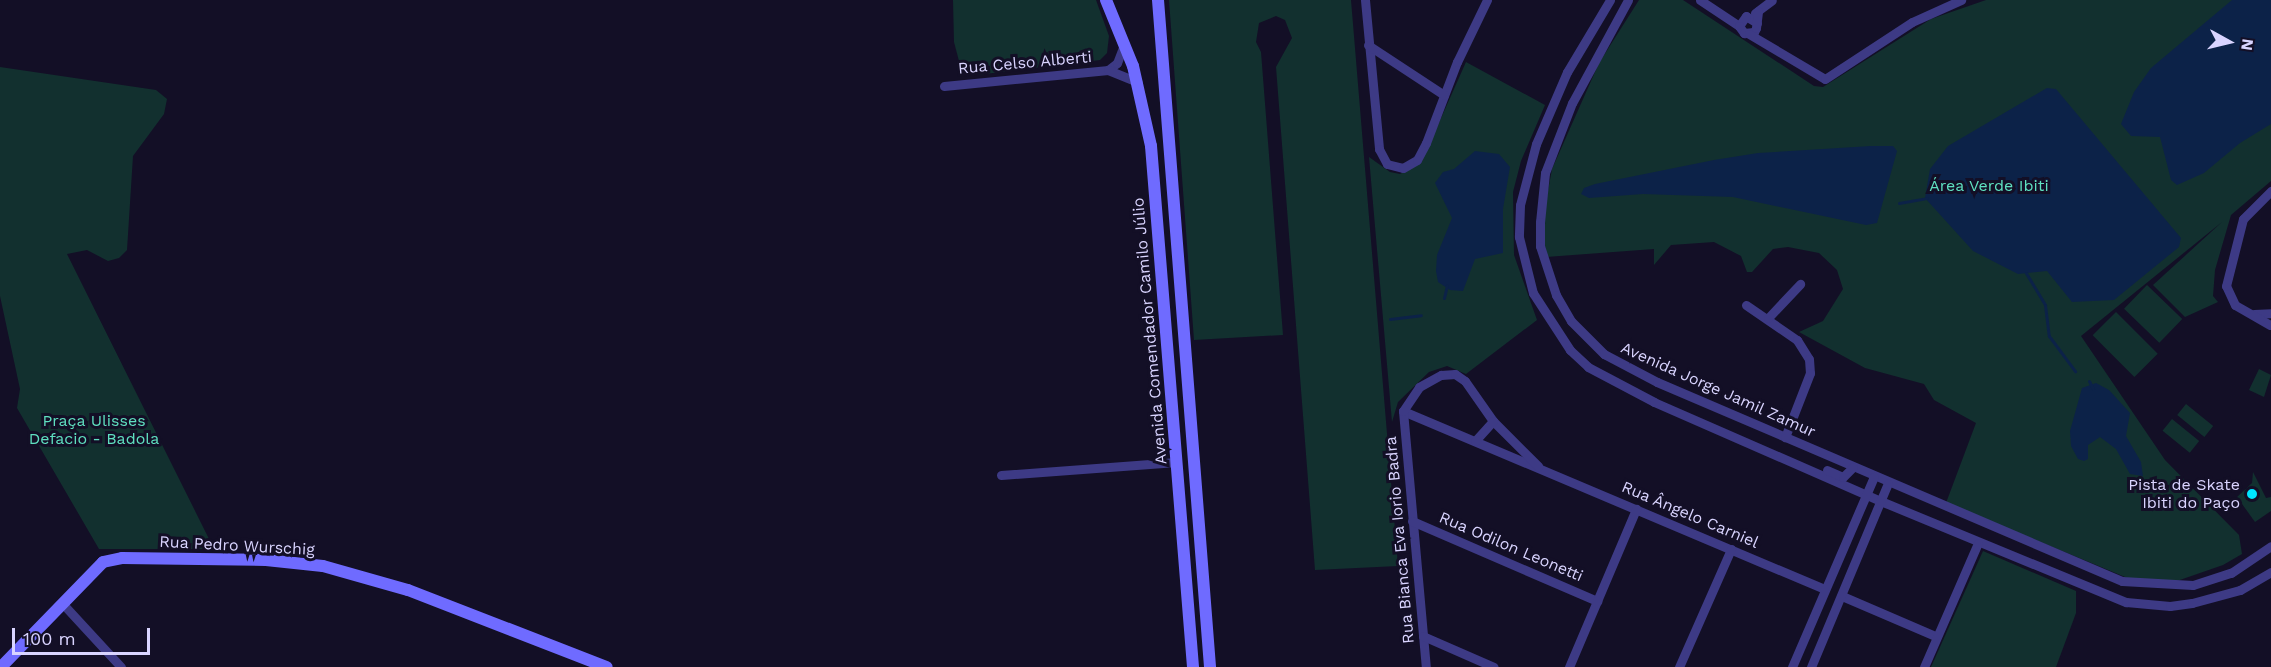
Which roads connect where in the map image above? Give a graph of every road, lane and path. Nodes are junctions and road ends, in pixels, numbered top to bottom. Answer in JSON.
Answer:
{"nodes":[{"id":1,"x":1106,"y":0,"type":"edge"},
{"id":2,"x":1158,"y":0,"type":"edge"},
{"id":3,"x":1365,"y":0,"type":"edge"},
{"id":4,"x":1487,"y":0,"type":"edge"},
{"id":5,"x":1610,"y":0,"type":"edge"},
{"id":6,"x":1628,"y":0,"type":"edge"},
{"id":7,"x":1700,"y":0,"type":"edge"},
{"id":8,"x":1772,"y":0,"type":"edge"},
{"id":9,"x":1961,"y":0,"type":"edge"},
{"id":10,"x":1758,"y":11,"type":"junction"},
{"id":11,"x":1742,"y":20,"type":"junction"},
{"id":12,"x":1754,"y":29,"type":"junction"},
{"id":13,"x":1125,"y":45,"type":"junction"},
{"id":14,"x":1368,"y":45,"type":"junction"},
{"id":15,"x":1387,"y":58,"type":"junction"},
{"id":16,"x":1370,"y":63,"type":"junction"},
{"id":17,"x":1108,"y":70,"type":"junction"},
{"id":18,"x":1138,"y":82,"type":"junction"},
{"id":19,"x":944,"y":86,"type":"dead end"},
{"id":20,"x":1444,"y":95,"type":"junction"},
{"id":21,"x":2271,"y":191,"type":"edge"},
{"id":22,"x":1800,"y":284,"type":"dead end"},
{"id":23,"x":1746,"y":305,"type":"dead end"},
{"id":24,"x":2254,"y":314,"type":"junction"},
{"id":25,"x":2271,"y":314,"type":"edge"},
{"id":26,"x":1768,"y":318,"type":"junction"},
{"id":27,"x":2271,"y":325,"type":"edge"},
{"id":28,"x":1403,"y":411,"type":"junction"},
{"id":29,"x":1493,"y":421,"type":"junction"},
{"id":30,"x":1785,"y":437,"type":"junction"},
{"id":31,"x":1475,"y":441,"type":"junction"},
{"id":32,"x":1768,"y":451,"type":"junction"},
{"id":33,"x":1178,"y":462,"type":"junction"},
{"id":34,"x":1853,"y":466,"type":"junction"},
{"id":35,"x":1542,"y":470,"type":"junction"},
{"id":36,"x":1001,"y":475,"type":"dead end"},
{"id":37,"x":1874,"y":477,"type":"junction"},
{"id":38,"x":1888,"y":483,"type":"junction"},
{"id":39,"x":1866,"y":494,"type":"junction"},
{"id":40,"x":1913,"y":494,"type":"junction"},
{"id":41,"x":1883,"y":502,"type":"junction"},
{"id":42,"x":1636,"y":509,"type":"junction"},
{"id":43,"x":1859,"y":510,"type":"junction"},
{"id":44,"x":1905,"y":511,"type":"junction"},
{"id":45,"x":1876,"y":517,"type":"junction"},
{"id":46,"x":1412,"y":521,"type":"junction"},
{"id":47,"x":1978,"y":543,"type":"junction"},
{"id":48,"x":2271,"y":546,"type":"edge"},
{"id":49,"x":1731,"y":549,"type":"junction"},
{"id":50,"x":2271,"y":572,"type":"edge"},
{"id":51,"x":1825,"y":589,"type":"junction"},
{"id":52,"x":1842,"y":596,"type":"junction"},
{"id":53,"x":1597,"y":601,"type":"junction"},
{"id":54,"x":62,"y":603,"type":"junction"},
{"id":55,"x":1423,"y":636,"type":"junction"},
{"id":56,"x":1937,"y":637,"type":"junction"},
{"id":57,"x":1,"y":667,"type":"edge"},
{"id":58,"x":121,"y":667,"type":"edge"},
{"id":59,"x":608,"y":667,"type":"edge"},
{"id":60,"x":1193,"y":667,"type":"edge"},
{"id":61,"x":1210,"y":667,"type":"edge"},
{"id":62,"x":1426,"y":667,"type":"edge"},
{"id":63,"x":1494,"y":667,"type":"edge"},
{"id":64,"x":1569,"y":667,"type":"edge"},
{"id":65,"x":1679,"y":667,"type":"edge"},
{"id":66,"x":1792,"y":667,"type":"edge"},
{"id":67,"x":1812,"y":667,"type":"edge"},
{"id":68,"x":1924,"y":667,"type":"edge"}],
"edges":[{"from":1,"to":13,"type":"main road","name":"Avenida Comendador Camilo Júlio"},
{"from":2,"to":61,"type":"main road","name":"Avenida Comendador Camilo Júlio"},
{"from":3,"to":14,"type":"street"},
{"from":4,"to":20,"type":"street"},
{"from":5,"to":32,"type":"street","name":"Avenida Jorge Jamil Zamur"},
{"from":6,"to":30,"type":"street","name":"Avenida Jorge Jamil Zamur"},
{"from":7,"to":11,"type":"street"},
{"from":8,"to":10,"type":"street"},
{"from":9,"to":12,"type":"street"},
{"from":10,"to":11,"type":"street"},
{"from":10,"to":12,"type":"street"},
{"from":11,"to":12,"type":"street"},
{"from":11,"to":12,"type":"street"},
{"from":13,"to":17,"type":"street","name":"Rua Celso Alberti"},
{"from":13,"to":18,"type":"main road","name":"Avenida Comendador Camilo Júlio"},
{"from":14,"to":15,"type":"street"},
{"from":14,"to":16,"type":"street"},
{"from":15,"to":16,"type":"street"},
{"from":15,"to":20,"type":"street"},
{"from":16,"to":20,"type":"street"},
{"from":17,"to":18,"type":"street","name":"Rua Celso Alberti"},
{"from":17,"to":19,"type":"street","name":"Rua Celso Alberti"},
{"from":18,"to":33,"type":"main road","name":"Avenida Comendador Camilo Júlio"},
{"from":21,"to":24,"type":"street"},
{"from":22,"to":26,"type":"street"},
{"from":23,"to":26,"type":"street"},
{"from":24,"to":25,"type":"street"},
{"from":24,"to":27,"type":"street"},
{"from":25,"to":27,"type":"street"},
{"from":26,"to":30,"type":"street"},
{"from":28,"to":29,"type":"street","name":"Rua Ângelo Carniel"},
{"from":28,"to":31,"type":"street","name":"Rua Ângelo Carniel"},
{"from":28,"to":46,"type":"street","name":"Rua Bianca Eva Iorio Badra"},
{"from":29,"to":31,"type":"street"},
{"from":29,"to":35,"type":"street","name":"Rua Ângelo Carniel"},
{"from":30,"to":34,"type":"street","name":"Avenida Jorge Jamil Zamur"},
{"from":31,"to":35,"type":"street","name":"Rua Ângelo Carniel"},
{"from":32,"to":34,"type":"street","name":"Avenida Jorge Jamil Zamur"},
{"from":32,"to":39,"type":"street","name":"Avenida Jorge Jamil Zamur"},
{"from":33,"to":36,"type":"street"},
{"from":33,"to":60,"type":"main road","name":"Avenida Comendador Camilo Júlio"},
{"from":34,"to":37,"type":"street","name":"Avenida Jorge Jamil Zamur"},
{"from":35,"to":42,"type":"street","name":"Rua Ângelo Carniel"},
{"from":37,"to":38,"type":"street","name":"Avenida Jorge Jamil Zamur"},
{"from":37,"to":39,"type":"street"},
{"from":38,"to":40,"type":"street","name":"Avenida Jorge Jamil Zamur"},
{"from":38,"to":41,"type":"street"},
{"from":39,"to":41,"type":"street","name":"Avenida Jorge Jamil Zamur"},
{"from":39,"to":43,"type":"street"},
{"from":40,"to":44,"type":"street"},
{"from":40,"to":48,"type":"street","name":"Avenida Jorge Jamil Zamur"},
{"from":41,"to":44,"type":"street","name":"Avenida Jorge Jamil Zamur"},
{"from":41,"to":45,"type":"street"},
{"from":42,"to":49,"type":"street","name":"Rua Ângelo Carniel"},
{"from":42,"to":53,"type":"street"},
{"from":43,"to":45,"type":"street"},
{"from":43,"to":51,"type":"street"},
{"from":44,"to":47,"type":"street","name":"Avenida Jorge Jamil Zamur"},
{"from":45,"to":52,"type":"street"},
{"from":46,"to":53,"type":"street","name":"Rua Odilon Leonetti"},
{"from":46,"to":55,"type":"street","name":"Rua Bianca Eva Iorio Badra"},
{"from":47,"to":50,"type":"street","name":"Avenida Jorge Jamil Zamur"},
{"from":47,"to":56,"type":"street"},
{"from":49,"to":51,"type":"street","name":"Rua Ângelo Carniel"},
{"from":49,"to":65,"type":"street"},
{"from":51,"to":66,"type":"street"},
{"from":52,"to":56,"type":"street"},
{"from":52,"to":67,"type":"street"},
{"from":53,"to":64,"type":"street"},
{"from":54,"to":57,"type":"main road","name":"Rua Pedro Wurschig"},
{"from":54,"to":58,"type":"street"},
{"from":54,"to":59,"type":"main road","name":"Rua Pedro Wurschig"},
{"from":55,"to":62,"type":"street","name":"Rua Bianca Eva Iorio Badra"},
{"from":55,"to":63,"type":"street"},
{"from":56,"to":68,"type":"street"}]}
